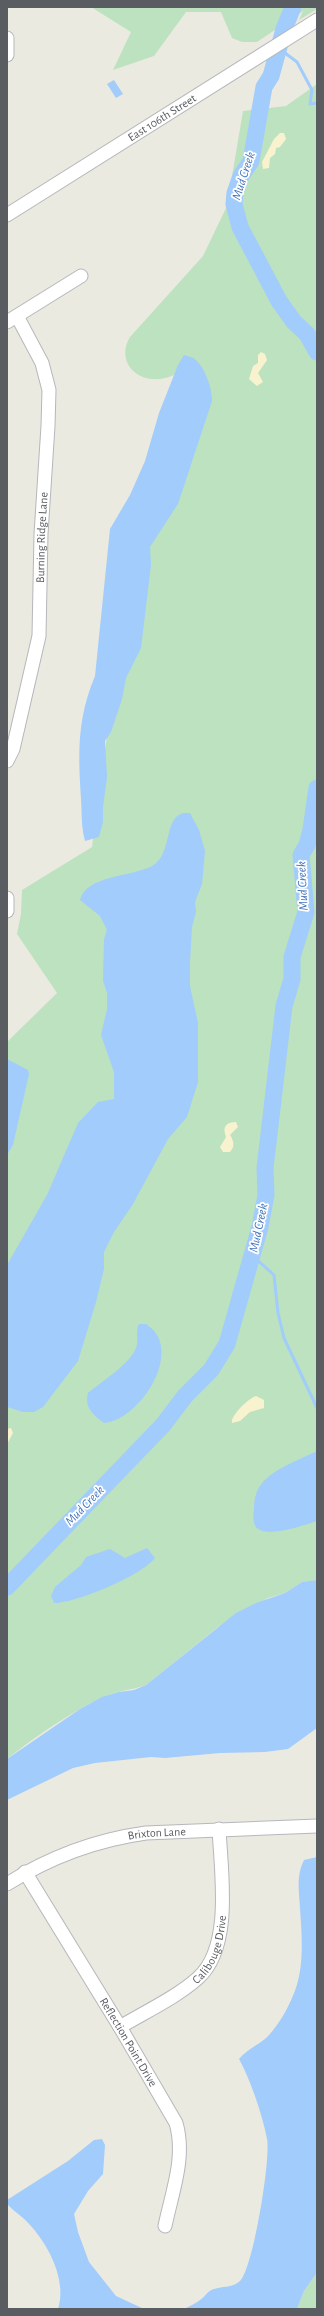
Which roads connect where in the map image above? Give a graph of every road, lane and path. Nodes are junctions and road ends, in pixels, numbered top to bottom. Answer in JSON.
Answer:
{"nodes":[{"id":1,"x":312,"y":23,"type":"edge"},
{"id":2,"x":7,"y":38,"type":"edge"},
{"id":3,"x":7,"y":55,"type":"edge"},
{"id":4,"x":7,"y":215,"type":"edge"},
{"id":5,"x":82,"y":276,"type":"dead end"},
{"id":6,"x":12,"y":320,"type":"edge"},
{"id":7,"x":7,"y":761,"type":"edge"},
{"id":8,"x":7,"y":898,"type":"edge"},
{"id":9,"x":7,"y":911,"type":"edge"},
{"id":10,"x":317,"y":1826,"type":"edge"},
{"id":11,"x":219,"y":1829,"type":"junction"},
{"id":12,"x":25,"y":1872,"type":"junction"},
{"id":13,"x":7,"y":1884,"type":"edge"},
{"id":14,"x":120,"y":2027,"type":"junction"},
{"id":15,"x":165,"y":2226,"type":"dead end"}],
"edges":[{"from":1,"to":4,"type":"street","name":"East 106th Street"},
{"from":2,"to":3,"type":"street"},
{"from":5,"to":6,"type":"street"},
{"from":6,"to":7,"type":"street","name":"Burning Ridge Lane"},
{"from":8,"to":9,"type":"street"},
{"from":10,"to":11,"type":"street","name":"Brixton Lane"},
{"from":11,"to":12,"type":"street","name":"Brixton Lane"},
{"from":11,"to":14,"type":"street","name":"Calibouge Drive"},
{"from":12,"to":13,"type":"street","name":"Brixton Lane"},
{"from":12,"to":14,"type":"street","name":"Reflection Point Drive"},
{"from":14,"to":15,"type":"street","name":"Reflection Point Drive"}]}
